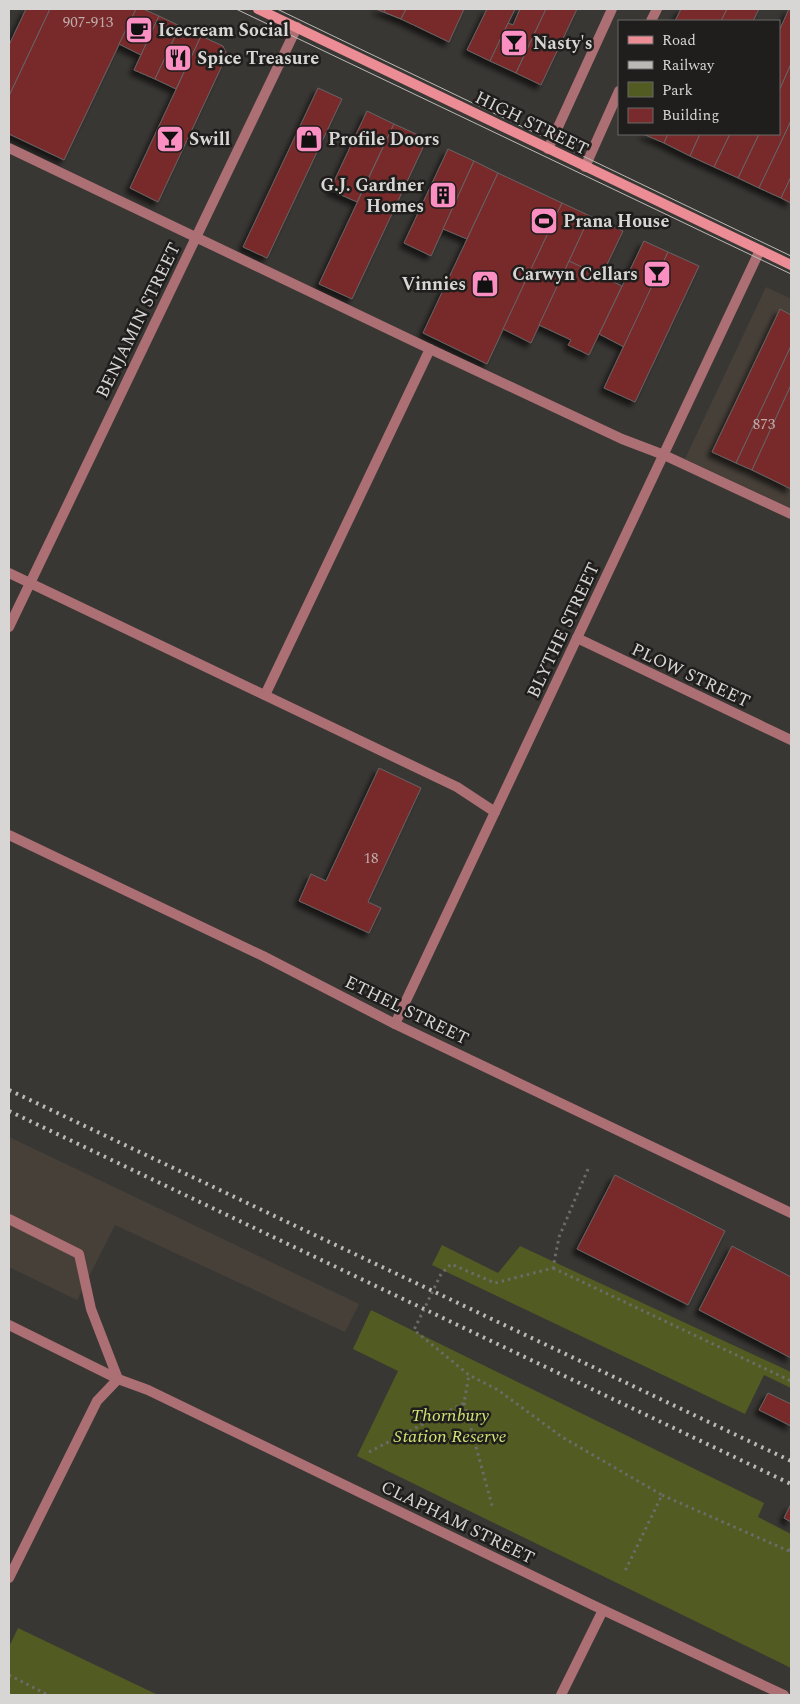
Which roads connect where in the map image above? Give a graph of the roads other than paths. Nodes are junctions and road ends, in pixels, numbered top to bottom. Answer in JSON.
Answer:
{"nodes":[{"id":1,"x":258,"y":9,"type":"edge"},
{"id":2,"x":612,"y":9,"type":"edge"},
{"id":3,"x":297,"y":27,"type":"junction"},
{"id":4,"x":618,"y":93,"type":"edge"},
{"id":5,"x":9,"y":148,"type":"edge"},
{"id":6,"x":548,"y":148,"type":"junction"},
{"id":7,"x":585,"y":166,"type":"junction"},
{"id":8,"x":197,"y":237,"type":"junction"},
{"id":9,"x":760,"y":250,"type":"junction"},
{"id":10,"x":791,"y":265,"type":"edge"},
{"id":11,"x":430,"y":349,"type":"junction"},
{"id":12,"x":664,"y":455,"type":"junction"},
{"id":13,"x":791,"y":514,"type":"edge"},
{"id":14,"x":9,"y":573,"type":"edge"},
{"id":15,"x":30,"y":583,"type":"junction"},
{"id":16,"x":9,"y":628,"type":"edge"},
{"id":17,"x":577,"y":638,"type":"junction"},
{"id":18,"x":265,"y":695,"type":"junction"},
{"id":19,"x":791,"y":740,"type":"edge"},
{"id":20,"x":495,"y":812,"type":"junction"},
{"id":21,"x":9,"y":835,"type":"edge"},
{"id":22,"x":395,"y":1024,"type":"junction"},
{"id":23,"x":791,"y":1213,"type":"edge"},
{"id":24,"x":9,"y":1219,"type":"edge"},
{"id":25,"x":9,"y":1326,"type":"edge"},
{"id":26,"x":118,"y":1379,"type":"junction"},
{"id":27,"x":9,"y":1578,"type":"edge"},
{"id":28,"x":602,"y":1610,"type":"junction"},
{"id":29,"x":561,"y":1695,"type":"edge"},
{"id":30,"x":784,"y":1695,"type":"edge"}],
"edges":[{"from":1,"to":3,"type":"main road","name":"HIGH STREET"},
{"from":2,"to":6,"type":"street"},
{"from":3,"to":6,"type":"main road","name":"HIGH STREET"},
{"from":3,"to":8,"type":"street","name":"BENJAMIN STREET"},
{"from":4,"to":7,"type":"street"},
{"from":5,"to":8,"type":"street"},
{"from":6,"to":7,"type":"main road","name":"HIGH STREET"},
{"from":7,"to":9,"type":"main road","name":"HIGH STREET"},
{"from":8,"to":11,"type":"street"},
{"from":8,"to":15,"type":"street","name":"BENJAMIN STREET"},
{"from":9,"to":10,"type":"main road","name":"HIGH STREET"},
{"from":9,"to":12,"type":"street","name":"BLYTHE STREET"},
{"from":11,"to":12,"type":"street"},
{"from":11,"to":18,"type":"street"},
{"from":12,"to":13,"type":"street"},
{"from":12,"to":17,"type":"street","name":"BLYTHE STREET"},
{"from":14,"to":15,"type":"street"},
{"from":15,"to":16,"type":"street","name":"BENJAMIN STREET"},
{"from":15,"to":18,"type":"street"},
{"from":17,"to":19,"type":"street","name":"PLOW STREET"},
{"from":17,"to":20,"type":"street","name":"BLYTHE STREET"},
{"from":18,"to":20,"type":"street"},
{"from":20,"to":22,"type":"street","name":"BLYTHE STREET"},
{"from":21,"to":22,"type":"street","name":"ETHEL STREET"},
{"from":22,"to":23,"type":"street","name":"ETHEL STREET"},
{"from":24,"to":26,"type":"street"},
{"from":25,"to":26,"type":"street","name":"CLAPHAM STREET"},
{"from":26,"to":27,"type":"street"},
{"from":26,"to":28,"type":"street","name":"CLAPHAM STREET"},
{"from":28,"to":29,"type":"street"},
{"from":28,"to":30,"type":"street","name":"CLAPHAM STREET"}]}
